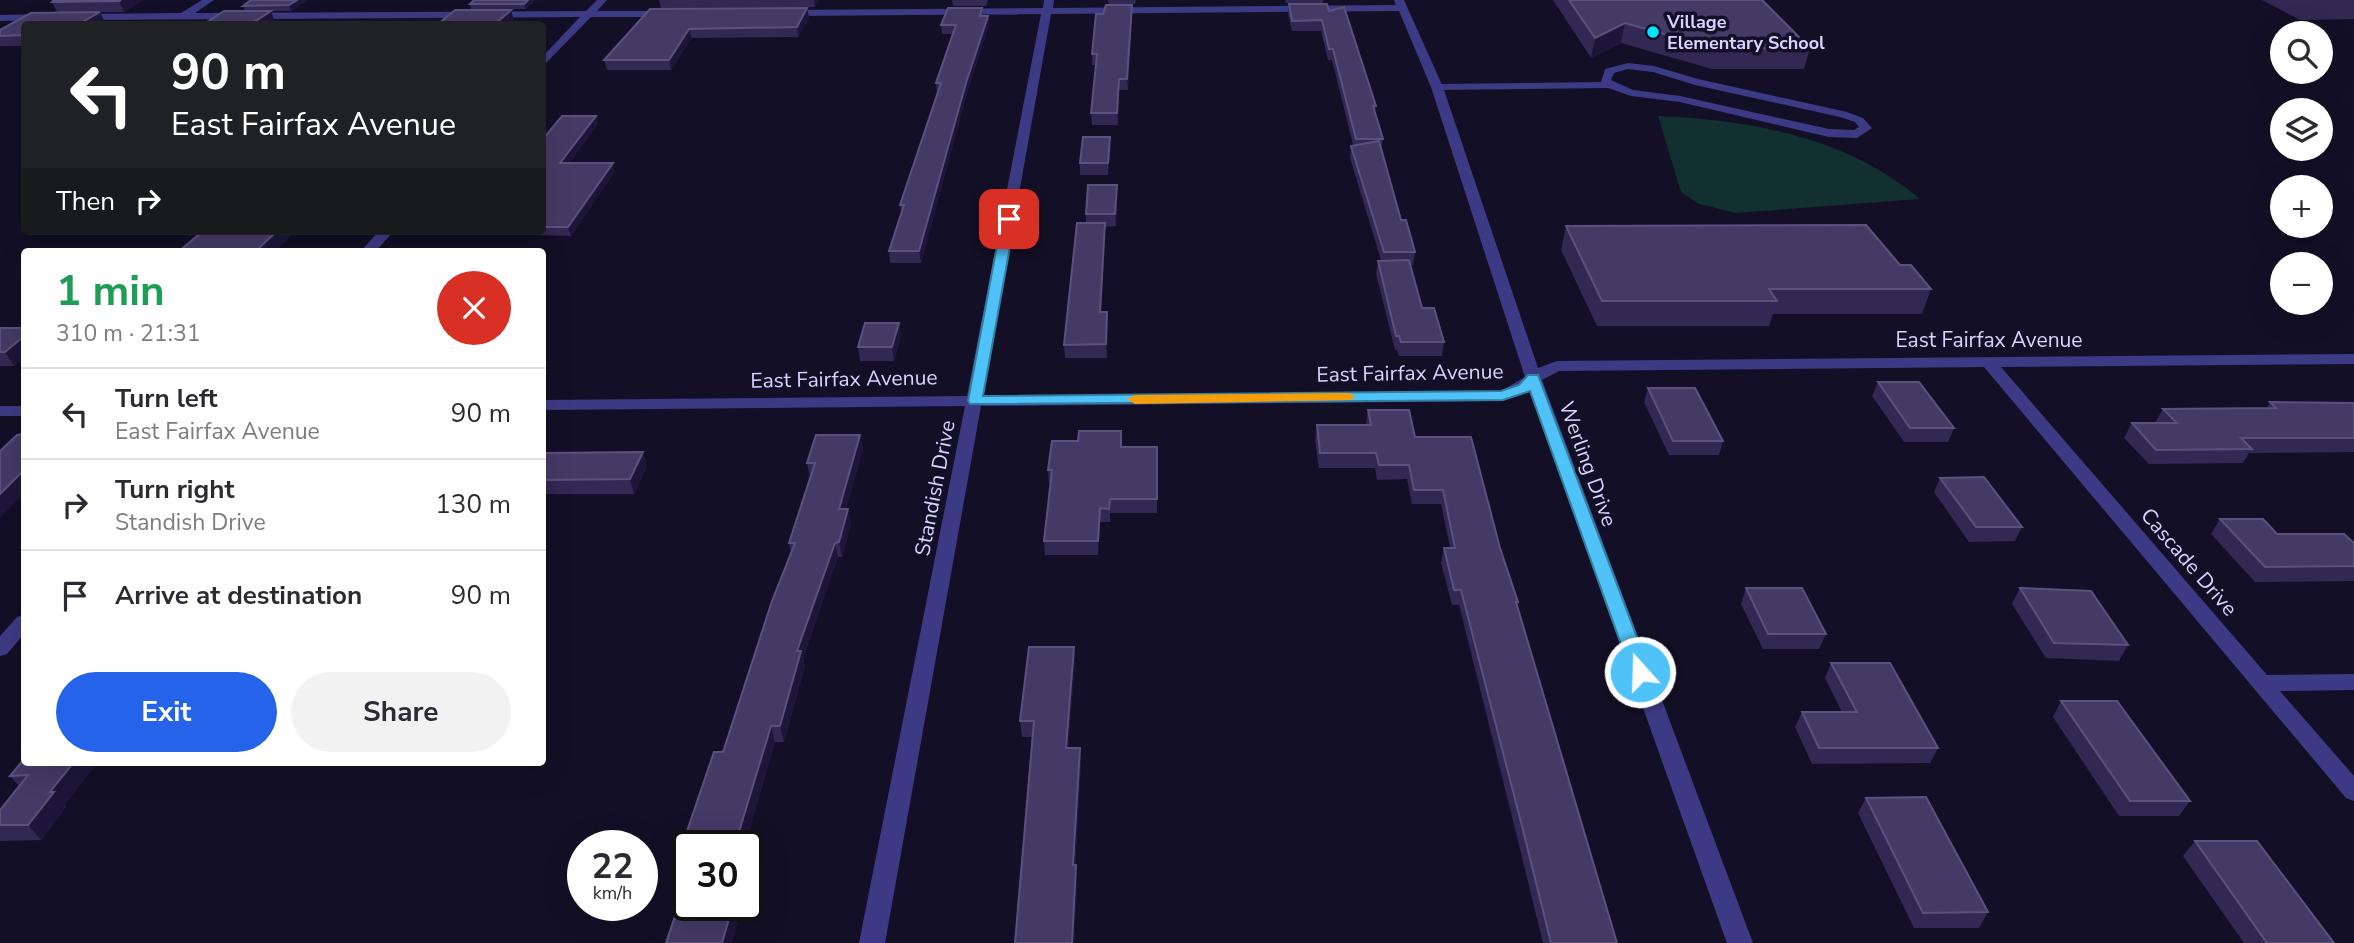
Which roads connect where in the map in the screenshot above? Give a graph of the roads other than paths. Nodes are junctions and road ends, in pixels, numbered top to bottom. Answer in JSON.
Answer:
{"nodes":[{"id":1,"x":209,"y":0,"type":"edge"},
{"id":2,"x":602,"y":0,"type":"edge"},
{"id":3,"x":1400,"y":4,"type":"edge"},
{"id":4,"x":1048,"y":5,"type":"edge"},
{"id":5,"x":769,"y":13,"type":"edge"},
{"id":6,"x":686,"y":14,"type":"edge"},
{"id":7,"x":588,"y":15,"type":"junction"},
{"id":8,"x":65,"y":17,"type":"edge"},
{"id":9,"x":182,"y":17,"type":"junction"},
{"id":10,"x":0,"y":18,"type":"edge"},
{"id":11,"x":52,"y":18,"type":"edge"},
{"id":12,"x":546,"y":60,"type":"edge"},
{"id":13,"x":1676,"y":77,"type":"junction"},
{"id":14,"x":1609,"y":85,"type":"junction"},
{"id":15,"x":1437,"y":87,"type":"junction"},
{"id":16,"x":1658,"y":95,"type":"junction"},
{"id":17,"x":383,"y":235,"type":"edge"},
{"id":18,"x":371,"y":248,"type":"edge"},
{"id":19,"x":2354,"y":359,"type":"edge"},
{"id":20,"x":1989,"y":363,"type":"junction"},
{"id":21,"x":1533,"y":378,"type":"junction"},
{"id":22,"x":975,"y":401,"type":"junction"},
{"id":23,"x":546,"y":405,"type":"edge"},
{"id":24,"x":0,"y":411,"type":"edge"},
{"id":25,"x":21,"y":411,"type":"edge"},
{"id":26,"x":21,"y":625,"type":"edge"},
{"id":27,"x":0,"y":649,"type":"edge"},
{"id":28,"x":2354,"y":682,"type":"edge"},
{"id":29,"x":2262,"y":683,"type":"junction"},
{"id":30,"x":2354,"y":792,"type":"edge"},
{"id":31,"x":872,"y":943,"type":"edge"},
{"id":32,"x":1740,"y":943,"type":"edge"}],
"edges":[{"from":1,"to":9,"type":"street"},
{"from":2,"to":7,"type":"street"},
{"from":3,"to":4,"type":"street"},
{"from":3,"to":15,"type":"street","name":"Werling Drive"},
{"from":4,"to":5,"type":"street"},
{"from":4,"to":22,"type":"street","name":"Standish Drive"},
{"from":6,"to":7,"type":"street"},
{"from":7,"to":9,"type":"street"},
{"from":7,"to":12,"type":"street"},
{"from":8,"to":9,"type":"street"},
{"from":10,"to":11,"type":"street"},
{"from":13,"to":14,"type":"street"},
{"from":13,"to":16,"type":"street"},
{"from":13,"to":16,"type":"street"},
{"from":14,"to":15,"type":"street"},
{"from":14,"to":16,"type":"street"},
{"from":15,"to":21,"type":"street","name":"Werling Drive"},
{"from":17,"to":18,"type":"street"},
{"from":19,"to":20,"type":"street","name":"East Fairfax Avenue"},
{"from":20,"to":21,"type":"street","name":"East Fairfax Avenue"},
{"from":20,"to":29,"type":"street","name":"Cascade Drive"},
{"from":21,"to":22,"type":"street","name":"East Fairfax Avenue"},
{"from":21,"to":32,"type":"street","name":"Werling Drive"},
{"from":22,"to":23,"type":"street","name":"East Fairfax Avenue"},
{"from":22,"to":31,"type":"street","name":"Standish Drive"},
{"from":24,"to":25,"type":"street"},
{"from":26,"to":27,"type":"street"},
{"from":28,"to":29,"type":"street"},
{"from":29,"to":30,"type":"street","name":"Cascade Drive"}]}
